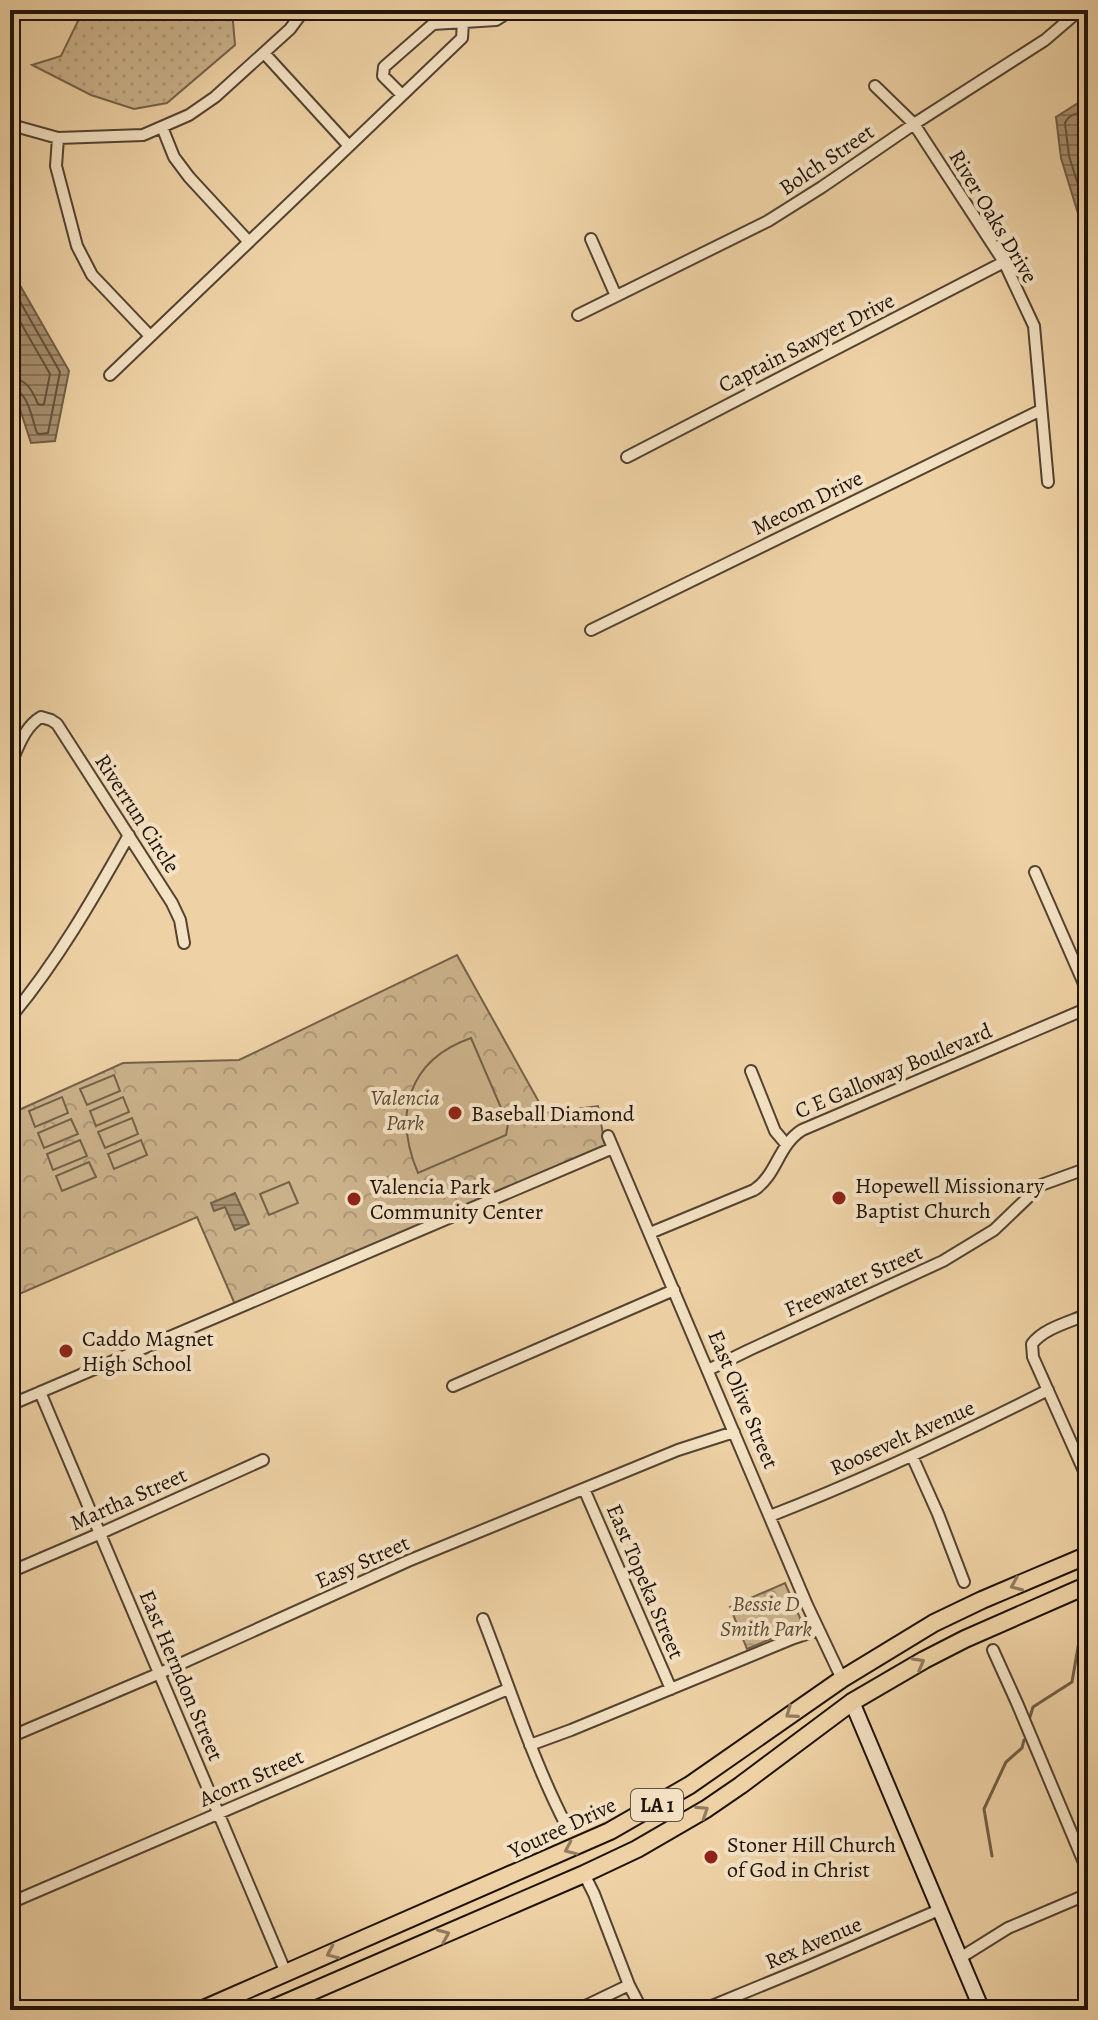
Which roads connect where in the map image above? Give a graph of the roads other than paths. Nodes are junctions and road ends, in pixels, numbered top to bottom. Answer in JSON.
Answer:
{"nodes":[{"id":1,"x":304,"y":10,"type":"edge"},
{"id":2,"x":512,"y":10,"type":"edge"},
{"id":3,"x":1080,"y":10,"type":"edge"},
{"id":4,"x":463,"y":22,"type":"junction"},
{"id":5,"x":264,"y":53,"type":"junction"},
{"id":6,"x":875,"y":86,"type":"dead end"},
{"id":7,"x":402,"y":95,"type":"junction"},
{"id":8,"x":914,"y":124,"type":"junction"},
{"id":9,"x":15,"y":126,"type":"dead end"},
{"id":10,"x":162,"y":127,"type":"junction"},
{"id":11,"x":58,"y":138,"type":"junction"},
{"id":12,"x":349,"y":146,"type":"junction"},
{"id":13,"x":591,"y":239,"type":"dead end"},
{"id":14,"x":249,"y":242,"type":"junction"},
{"id":15,"x":1004,"y":262,"type":"junction"},
{"id":16,"x":616,"y":296,"type":"junction"},
{"id":17,"x":578,"y":315,"type":"dead end"},
{"id":18,"x":150,"y":336,"type":"junction"},
{"id":19,"x":110,"y":375,"type":"dead end"},
{"id":20,"x":1041,"y":410,"type":"junction"},
{"id":21,"x":627,"y":457,"type":"dead end"},
{"id":22,"x":1048,"y":482,"type":"dead end"},
{"id":23,"x":591,"y":630,"type":"dead end"},
{"id":24,"x":10,"y":765,"type":"edge"},
{"id":25,"x":129,"y":835,"type":"junction"},
{"id":26,"x":1035,"y":872,"type":"dead end"},
{"id":27,"x":184,"y":943,"type":"dead end"},
{"id":28,"x":1088,"y":993,"type":"edge"},
{"id":29,"x":1088,"y":1008,"type":"edge"},
{"id":30,"x":10,"y":1018,"type":"edge"},
{"id":31,"x":751,"y":1071,"type":"dead end"},
{"id":32,"x":608,"y":1136,"type":"dead end"},
{"id":33,"x":786,"y":1144,"type":"junction"},
{"id":34,"x":613,"y":1148,"type":"junction"},
{"id":35,"x":1088,"y":1168,"type":"edge"},
{"id":36,"x":650,"y":1233,"type":"junction"},
{"id":37,"x":674,"y":1290,"type":"junction"},
{"id":38,"x":1088,"y":1314,"type":"edge"},
{"id":39,"x":708,"y":1370,"type":"junction"},
{"id":40,"x":453,"y":1386,"type":"dead end"},
{"id":41,"x":1048,"y":1390,"type":"junction"},
{"id":42,"x":44,"y":1391,"type":"junction"},
{"id":43,"x":10,"y":1405,"type":"edge"},
{"id":44,"x":734,"y":1432,"type":"junction"},
{"id":45,"x":912,"y":1456,"type":"junction"},
{"id":46,"x":263,"y":1460,"type":"dead end"},
{"id":47,"x":1088,"y":1480,"type":"edge"},
{"id":48,"x":584,"y":1489,"type":"junction"},
{"id":49,"x":770,"y":1516,"type":"junction"},
{"id":50,"x":101,"y":1533,"type":"junction"},
{"id":51,"x":1088,"y":1555,"type":"edge"},
{"id":52,"x":10,"y":1572,"type":"edge"},
{"id":53,"x":964,"y":1582,"type":"dead end"},
{"id":54,"x":1088,"y":1585,"type":"edge"},
{"id":55,"x":483,"y":1619,"type":"dead end"},
{"id":56,"x":818,"y":1630,"type":"junction"},
{"id":57,"x":993,"y":1650,"type":"dead end"},
{"id":58,"x":160,"y":1673,"type":"junction"},
{"id":59,"x":842,"y":1679,"type":"junction"},
{"id":60,"x":508,"y":1689,"type":"junction"},
{"id":61,"x":671,"y":1689,"type":"junction"},
{"id":62,"x":852,"y":1702,"type":"junction"},
{"id":63,"x":10,"y":1737,"type":"edge"},
{"id":64,"x":530,"y":1745,"type":"junction"},
{"id":65,"x":219,"y":1813,"type":"junction"},
{"id":66,"x":566,"y":1825,"type":"dead end"},
{"id":67,"x":1088,"y":1872,"type":"edge"},
{"id":68,"x":584,"y":1874,"type":"junction"},
{"id":69,"x":1088,"y":1894,"type":"edge"},
{"id":70,"x":10,"y":1903,"type":"edge"},
{"id":71,"x":939,"y":1910,"type":"junction"},
{"id":72,"x":960,"y":1958,"type":"junction"},
{"id":73,"x":286,"y":1973,"type":"junction"},
{"id":74,"x":629,"y":1985,"type":"junction"},
{"id":75,"x":299,"y":2004,"type":"edge"},
{"id":76,"x":201,"y":2010,"type":"edge"},
{"id":77,"x":269,"y":2010,"type":"edge"},
{"id":78,"x":577,"y":2010,"type":"edge"},
{"id":79,"x":642,"y":2010,"type":"edge"},
{"id":80,"x":702,"y":2010,"type":"edge"},
{"id":81,"x":982,"y":2010,"type":"edge"}],
"edges":[{"from":1,"to":5,"type":"street"},
{"from":2,"to":4,"type":"street"},
{"from":3,"to":8,"type":"street","name":"Bolch Street"},
{"from":4,"to":7,"type":"street"},
{"from":4,"to":7,"type":"street"},
{"from":5,"to":10,"type":"street"},
{"from":5,"to":12,"type":"street"},
{"from":6,"to":8,"type":"street","name":"River Oaks Drive"},
{"from":7,"to":12,"type":"street"},
{"from":8,"to":15,"type":"street","name":"River Oaks Drive"},
{"from":8,"to":16,"type":"street","name":"Bolch Street"},
{"from":9,"to":11,"type":"street"},
{"from":10,"to":11,"type":"street"},
{"from":10,"to":14,"type":"street"},
{"from":11,"to":18,"type":"street"},
{"from":12,"to":14,"type":"street"},
{"from":13,"to":16,"type":"street"},
{"from":14,"to":18,"type":"street"},
{"from":15,"to":20,"type":"street","name":"River Oaks Drive"},
{"from":15,"to":21,"type":"street","name":"Captain Sawyer Drive"},
{"from":16,"to":17,"type":"street","name":"Bolch Street"},
{"from":18,"to":19,"type":"street"},
{"from":20,"to":22,"type":"street","name":"River Oaks Drive"},
{"from":20,"to":23,"type":"street","name":"Mecom Drive"},
{"from":24,"to":25,"type":"street","name":"Riverrun Circle"},
{"from":25,"to":27,"type":"street","name":"Riverrun Circle"},
{"from":25,"to":30,"type":"street"},
{"from":26,"to":28,"type":"street"},
{"from":29,"to":33,"type":"street","name":"C E Galloway Boulevard"},
{"from":31,"to":33,"type":"street"},
{"from":32,"to":34,"type":"street","name":"East Olive Street"},
{"from":33,"to":36,"type":"street","name":"C E Galloway Boulevard"},
{"from":34,"to":36,"type":"street","name":"East Olive Street"},
{"from":34,"to":42,"type":"street"},
{"from":35,"to":39,"type":"street","name":"Freewater Street"},
{"from":36,"to":37,"type":"street","name":"East Olive Street"},
{"from":37,"to":39,"type":"street","name":"East Olive Street"},
{"from":37,"to":40,"type":"street"},
{"from":38,"to":41,"type":"street"},
{"from":39,"to":44,"type":"street","name":"East Olive Street"},
{"from":41,"to":45,"type":"street","name":"Roosevelt Avenue"},
{"from":41,"to":47,"type":"street"},
{"from":42,"to":43,"type":"street"},
{"from":42,"to":50,"type":"street","name":"East Herndon Street"},
{"from":44,"to":48,"type":"street","name":"Easy Street"},
{"from":44,"to":49,"type":"street","name":"East Olive Street"},
{"from":45,"to":49,"type":"street","name":"Roosevelt Avenue"},
{"from":45,"to":53,"type":"street"},
{"from":46,"to":50,"type":"street","name":"Martha Street"},
{"from":48,"to":58,"type":"street","name":"Easy Street"},
{"from":48,"to":61,"type":"street","name":"East Topeka Street"},
{"from":49,"to":56,"type":"street","name":"East Olive Street"},
{"from":50,"to":52,"type":"street","name":"Martha Street"},
{"from":50,"to":58,"type":"street","name":"East Herndon Street"},
{"from":51,"to":59,"type":"main road","name":"Youree Drive","number":"LA 1","one_way":true},
{"from":62,"to":54,"type":"main road","number":"LA 1","one_way":true},
{"from":55,"to":60,"type":"street"},
{"from":56,"to":59,"type":"street","name":"East Olive Street"},
{"from":56,"to":61,"type":"street"},
{"from":57,"to":67,"type":"street"},
{"from":58,"to":63,"type":"street","name":"Easy Street"},
{"from":58,"to":65,"type":"street","name":"East Herndon Street"},
{"from":59,"to":62,"type":"main road"},
{"from":59,"to":73,"type":"main road","name":"Youree Drive","number":"LA 1","one_way":true},
{"from":60,"to":64,"type":"street"},
{"from":60,"to":65,"type":"street","name":"Acorn Street"},
{"from":61,"to":64,"type":"street"},
{"from":68,"to":62,"type":"main road","number":"LA 1","one_way":true},
{"from":62,"to":71,"type":"street"},
{"from":64,"to":66,"type":"street"},
{"from":65,"to":70,"type":"street","name":"Acorn Street"},
{"from":65,"to":73,"type":"street","name":"East Herndon Street"},
{"from":68,"to":74,"type":"street"},
{"from":75,"to":68,"type":"main road","number":"LA 1","one_way":true},
{"from":69,"to":72,"type":"street"},
{"from":71,"to":72,"type":"street"},
{"from":71,"to":80,"type":"street","name":"Rex Avenue"},
{"from":72,"to":81,"type":"street"},
{"from":73,"to":75,"type":"main road"},
{"from":73,"to":76,"type":"main road","name":"Youree Drive","number":"LA 1"},
{"from":74,"to":78,"type":"street"},
{"from":74,"to":79,"type":"street"},
{"from":75,"to":77,"type":"main road","number":"LA 1"}]}
